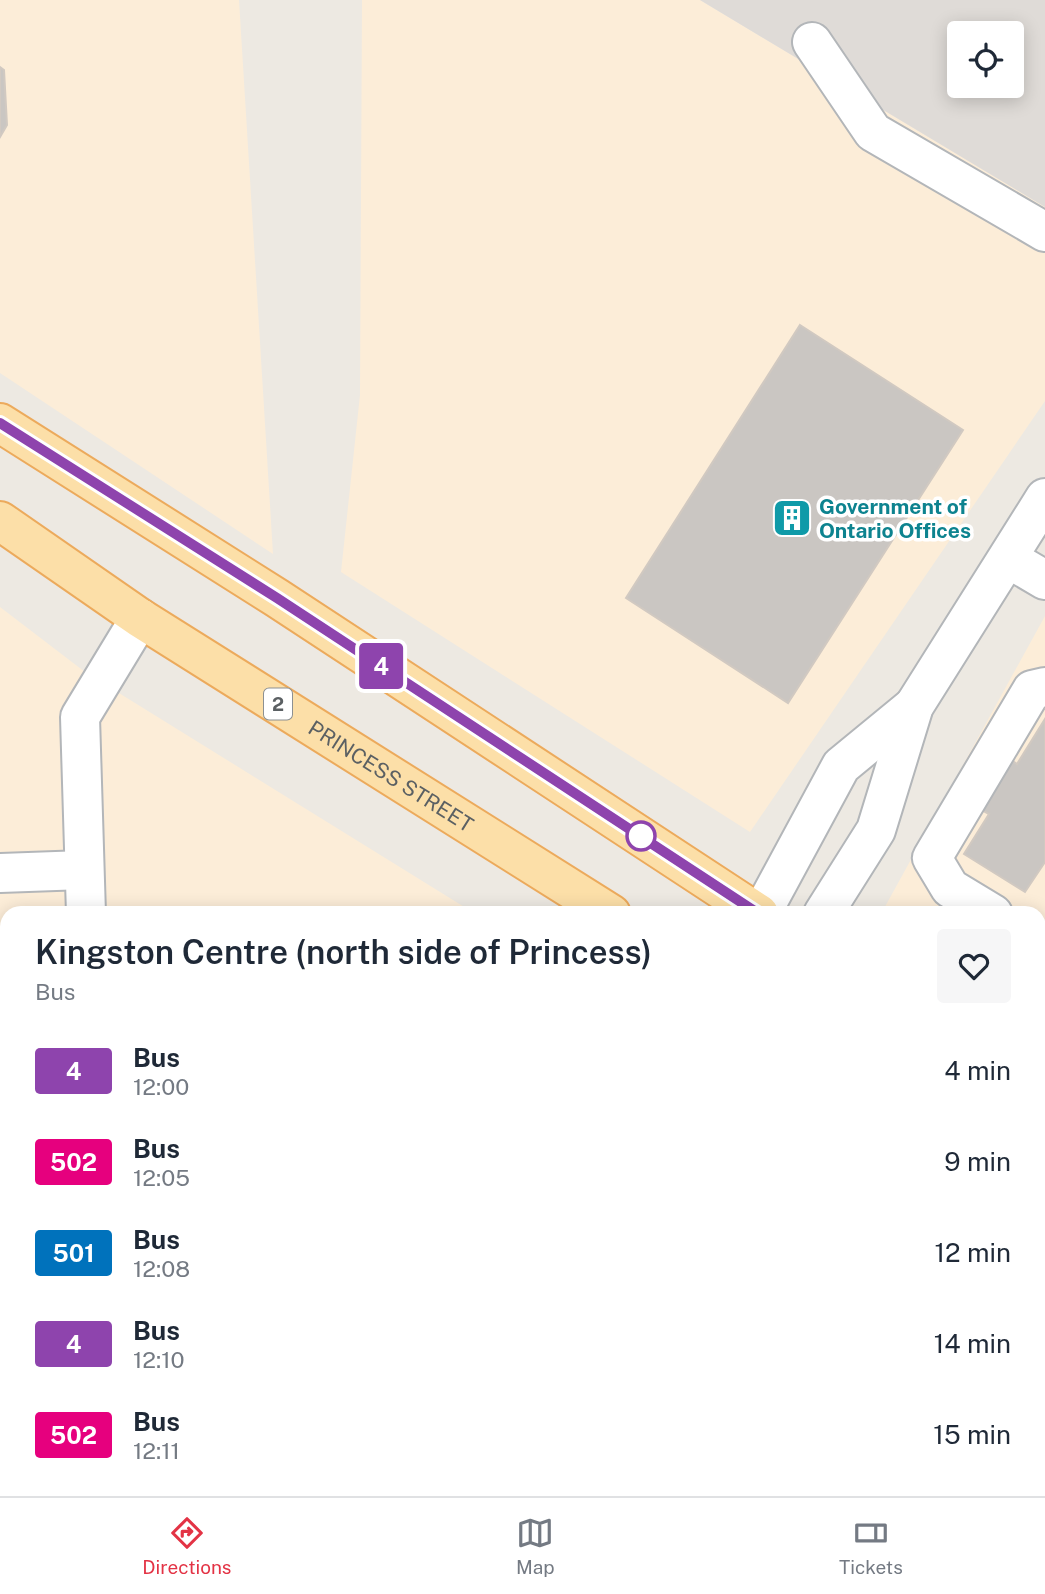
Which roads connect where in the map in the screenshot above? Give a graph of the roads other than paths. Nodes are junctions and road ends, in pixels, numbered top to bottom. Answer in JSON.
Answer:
{"nodes":[{"id":1,"x":812,"y":42,"type":"dead end"},
{"id":2,"x":1045,"y":232,"type":"edge"},
{"id":3,"x":0,"y":423,"type":"edge"},
{"id":4,"x":1045,"y":498,"type":"edge"},
{"id":5,"x":0,"y":521,"type":"edge"},
{"id":6,"x":1009,"y":559,"type":"junction"},
{"id":7,"x":1045,"y":580,"type":"edge"},
{"id":8,"x":140,"y":618,"type":"junction"},
{"id":9,"x":1045,"y":687,"type":"edge"},
{"id":10,"x":914,"y":706,"type":"junction"},
{"id":11,"x":85,"y":870,"type":"junction"},
{"id":12,"x":0,"y":873,"type":"edge"},
{"id":13,"x":568,"y":897,"type":"edge"},
{"id":14,"x":86,"y":906,"type":"edge"},
{"id":15,"x":591,"y":906,"type":"edge"},
{"id":16,"x":748,"y":906,"type":"edge"},
{"id":17,"x":764,"y":906,"type":"edge"},
{"id":18,"x":828,"y":906,"type":"edge"},
{"id":19,"x":980,"y":906,"type":"edge"}],
"edges":[{"from":1,"to":2,"type":"street"},
{"from":3,"to":16,"type":"main road"},
{"from":4,"to":6,"type":"street"},
{"from":5,"to":8,"type":"main road","name":"PRINCESS STREET","number":"2"},
{"from":6,"to":7,"type":"street"},
{"from":6,"to":10,"type":"street"},
{"from":8,"to":11,"type":"street"},
{"from":8,"to":13,"type":"main road","name":"PRINCESS STREET","number":"2"},
{"from":9,"to":19,"type":"street"},
{"from":10,"to":17,"type":"street"},
{"from":10,"to":18,"type":"street"},
{"from":11,"to":12,"type":"street"},
{"from":11,"to":14,"type":"street"},
{"from":13,"to":15,"type":"main road","name":"PRINCESS STREET","number":"2"}]}
